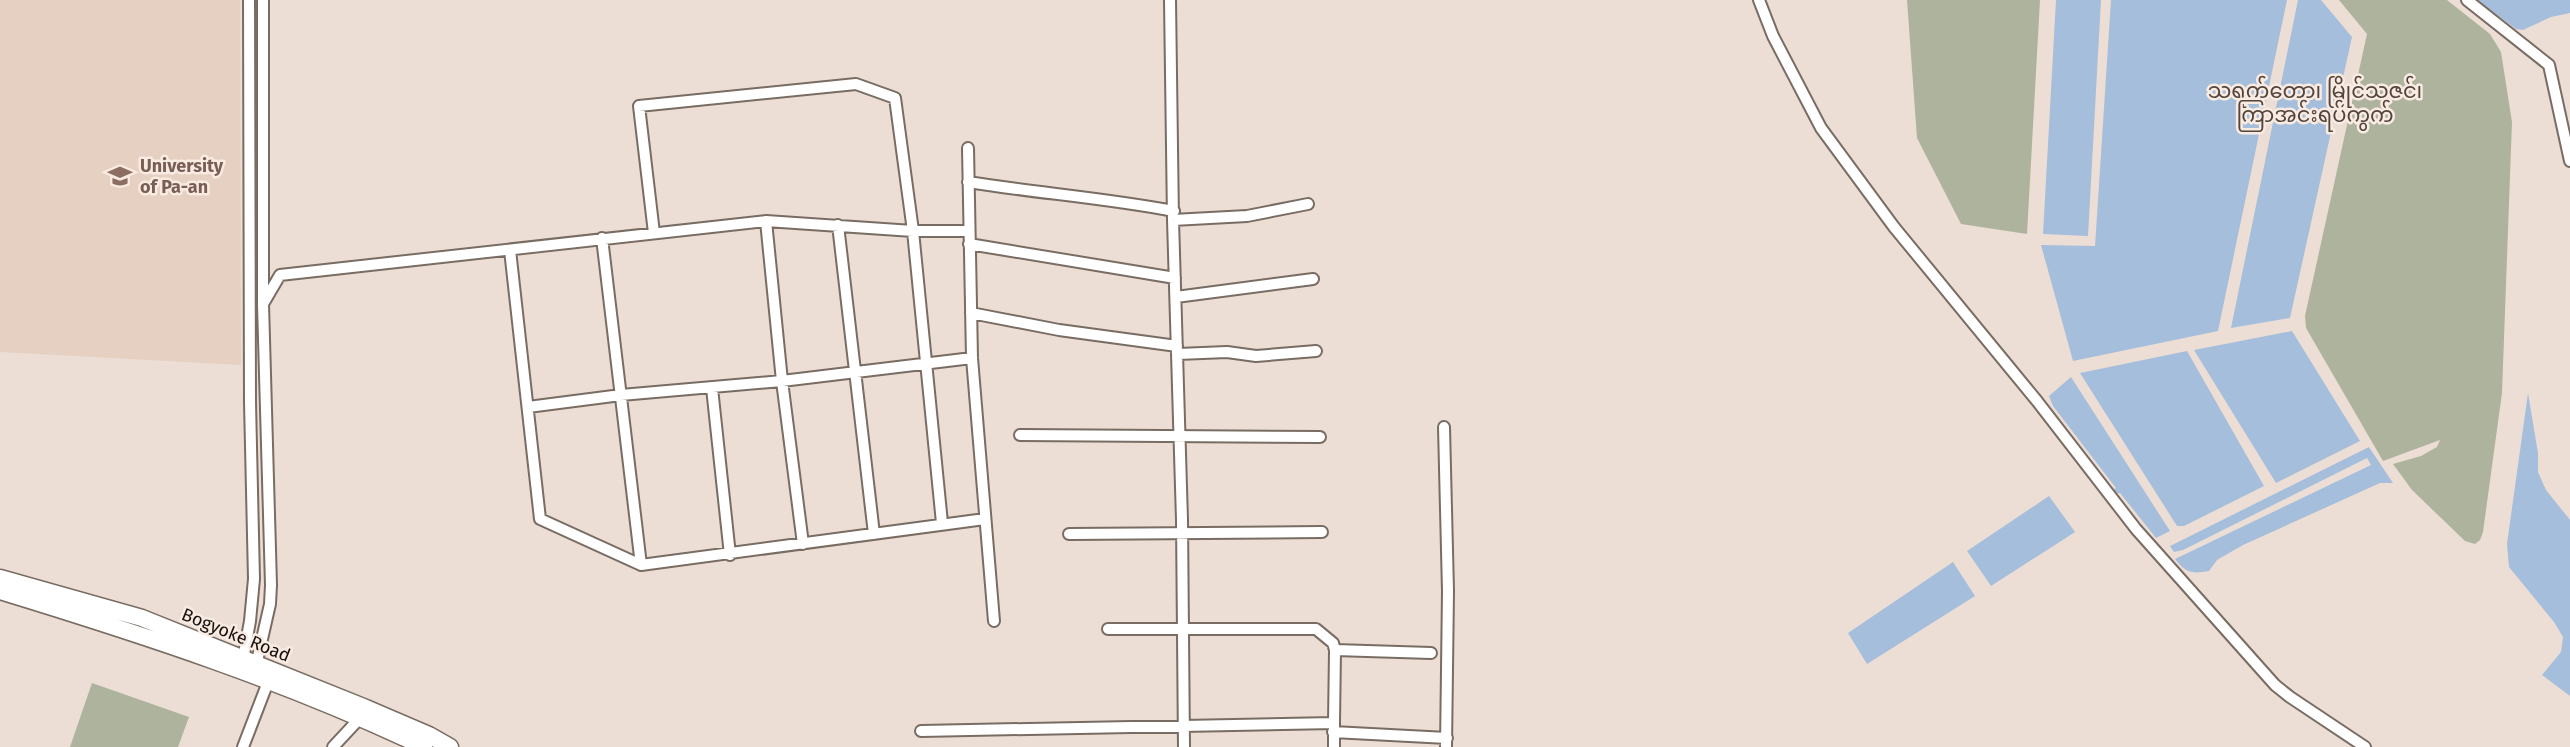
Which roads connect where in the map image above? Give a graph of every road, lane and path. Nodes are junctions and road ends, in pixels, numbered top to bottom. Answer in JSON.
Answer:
{"nodes":[{"id":1,"x":249,"y":0,"type":"edge"},
{"id":2,"x":262,"y":0,"type":"edge"},
{"id":3,"x":1170,"y":0,"type":"edge"},
{"id":4,"x":1759,"y":0,"type":"edge"},
{"id":5,"x":2467,"y":0,"type":"edge"},
{"id":6,"x":968,"y":148,"type":"dead end"},
{"id":7,"x":2570,"y":162,"type":"edge"},
{"id":8,"x":968,"y":182,"type":"junction"},
{"id":9,"x":1308,"y":204,"type":"dead end"},
{"id":10,"x":1173,"y":215,"type":"junction"},
{"id":11,"x":766,"y":221,"type":"junction"},
{"id":12,"x":838,"y":225,"type":"junction"},
{"id":13,"x":969,"y":230,"type":"junction"},
{"id":14,"x":913,"y":231,"type":"junction"},
{"id":15,"x":654,"y":233,"type":"junction"},
{"id":16,"x":603,"y":238,"type":"junction"},
{"id":17,"x":969,"y":244,"type":"junction"},
{"id":18,"x":510,"y":250,"type":"junction"},
{"id":19,"x":1175,"y":278,"type":"junction"},
{"id":20,"x":1313,"y":279,"type":"dead end"},
{"id":21,"x":1176,"y":297,"type":"junction"},
{"id":22,"x":263,"y":303,"type":"junction"},
{"id":23,"x":971,"y":313,"type":"junction"},
{"id":24,"x":1177,"y":350,"type":"junction"},
{"id":25,"x":1316,"y":351,"type":"dead end"},
{"id":26,"x":972,"y":358,"type":"junction"},
{"id":27,"x":926,"y":363,"type":"junction"},
{"id":28,"x":855,"y":371,"type":"junction"},
{"id":29,"x":782,"y":381,"type":"junction"},
{"id":30,"x":712,"y":388,"type":"junction"},
{"id":31,"x":621,"y":395,"type":"junction"},
{"id":32,"x":250,"y":402,"type":"junction"},
{"id":33,"x":264,"y":402,"type":"junction"},
{"id":34,"x":528,"y":407,"type":"junction"},
{"id":35,"x":1444,"y":427,"type":"dead end"},
{"id":36,"x":1020,"y":435,"type":"dead end"},
{"id":37,"x":1180,"y":437,"type":"junction"},
{"id":38,"x":1320,"y":437,"type":"dead end"},
{"id":39,"x":252,"y":482,"type":"junction"},
{"id":40,"x":267,"y":482,"type":"junction"},
{"id":41,"x":985,"y":519,"type":"junction"},
{"id":42,"x":942,"y":523,"type":"junction"},
{"id":43,"x":1322,"y":532,"type":"dead end"},
{"id":44,"x":874,"y":534,"type":"junction"},
{"id":45,"x":1069,"y":534,"type":"dead end"},
{"id":46,"x":1183,"y":534,"type":"junction"},
{"id":47,"x":803,"y":544,"type":"junction"},
{"id":48,"x":730,"y":555,"type":"junction"},
{"id":49,"x":641,"y":565,"type":"junction"},
{"id":50,"x":0,"y":578,"type":"edge"},
{"id":51,"x":0,"y":591,"type":"edge"},
{"id":52,"x":994,"y":621,"type":"dead end"},
{"id":53,"x":1183,"y":627,"type":"junction"},
{"id":54,"x":1108,"y":629,"type":"dead end"},
{"id":55,"x":1335,"y":650,"type":"junction"},
{"id":56,"x":1431,"y":653,"type":"dead end"},
{"id":57,"x":252,"y":670,"type":"junction"},
{"id":58,"x":360,"y":718,"type":"junction"},
{"id":59,"x":1184,"y":724,"type":"junction"},
{"id":60,"x":1334,"y":727,"type":"junction"},
{"id":61,"x":921,"y":731,"type":"dead end"},
{"id":62,"x":1446,"y":743,"type":"edge"},
{"id":63,"x":243,"y":747,"type":"edge"},
{"id":64,"x":333,"y":747,"type":"edge"},
{"id":65,"x":424,"y":747,"type":"edge"},
{"id":66,"x":450,"y":747,"type":"edge"},
{"id":67,"x":1184,"y":747,"type":"edge"},
{"id":68,"x":1334,"y":747,"type":"edge"},
{"id":69,"x":2365,"y":747,"type":"edge"}],
"edges":[{"from":1,"to":32,"type":"street"},
{"from":2,"to":22,"type":"street"},
{"from":3,"to":10,"type":"street"},
{"from":4,"to":69,"type":"street"},
{"from":5,"to":7,"type":"street"},
{"from":6,"to":8,"type":"street"},
{"from":8,"to":10,"type":"street"},
{"from":8,"to":13,"type":"street"},
{"from":9,"to":10,"type":"street"},
{"from":10,"to":19,"type":"street"},
{"from":11,"to":12,"type":"street"},
{"from":11,"to":15,"type":"street"},
{"from":11,"to":29,"type":"street"},
{"from":12,"to":14,"type":"street"},
{"from":12,"to":28,"type":"street"},
{"from":13,"to":14,"type":"street"},
{"from":13,"to":17,"type":"street"},
{"from":14,"to":15,"type":"street"},
{"from":14,"to":27,"type":"street"},
{"from":15,"to":16,"type":"street"},
{"from":16,"to":18,"type":"street"},
{"from":16,"to":31,"type":"street"},
{"from":17,"to":19,"type":"street"},
{"from":17,"to":23,"type":"street"},
{"from":18,"to":22,"type":"street"},
{"from":18,"to":34,"type":"street"},
{"from":19,"to":21,"type":"street"},
{"from":20,"to":21,"type":"street"},
{"from":21,"to":24,"type":"street"},
{"from":22,"to":33,"type":"street"},
{"from":23,"to":24,"type":"street"},
{"from":23,"to":26,"type":"street"},
{"from":24,"to":25,"type":"street"},
{"from":24,"to":37,"type":"street"},
{"from":26,"to":27,"type":"street"},
{"from":26,"to":41,"type":"street"},
{"from":27,"to":28,"type":"street"},
{"from":27,"to":42,"type":"street"},
{"from":28,"to":29,"type":"street"},
{"from":28,"to":44,"type":"street"},
{"from":29,"to":30,"type":"street"},
{"from":29,"to":47,"type":"street"},
{"from":30,"to":31,"type":"street"},
{"from":30,"to":48,"type":"street"},
{"from":31,"to":34,"type":"street"},
{"from":31,"to":49,"type":"street"},
{"from":32,"to":33,"type":"street"},
{"from":32,"to":39,"type":"street"},
{"from":33,"to":40,"type":"street"},
{"from":34,"to":49,"type":"street"},
{"from":35,"to":62,"type":"street"},
{"from":36,"to":37,"type":"street"},
{"from":37,"to":38,"type":"street"},
{"from":37,"to":46,"type":"street"},
{"from":39,"to":40,"type":"street"},
{"from":39,"to":57,"type":"street"},
{"from":40,"to":57,"type":"street"},
{"from":41,"to":42,"type":"street"},
{"from":41,"to":52,"type":"street"},
{"from":42,"to":44,"type":"street"},
{"from":43,"to":46,"type":"street"},
{"from":44,"to":47,"type":"street"},
{"from":45,"to":46,"type":"street"},
{"from":46,"to":53,"type":"street"},
{"from":47,"to":48,"type":"street"},
{"from":48,"to":49,"type":"street"},
{"from":50,"to":57,"type":"main road","name":"Bogyoke Road"},
{"from":51,"to":57,"type":"main road","name":"Bogyoke Road"},
{"from":53,"to":54,"type":"street"},
{"from":53,"to":55,"type":"street"},
{"from":53,"to":59,"type":"street"},
{"from":55,"to":56,"type":"street"},
{"from":55,"to":60,"type":"street"},
{"from":57,"to":58,"type":"main road","name":"Bogyoke Road"},
{"from":57,"to":63,"type":"street"},
{"from":57,"to":66,"type":"main road","name":"Bogyoke Road"},
{"from":58,"to":64,"type":"street"},
{"from":58,"to":65,"type":"main road","name":"Bogyoke Road"},
{"from":59,"to":60,"type":"street"},
{"from":59,"to":61,"type":"street"},
{"from":59,"to":67,"type":"street"},
{"from":60,"to":62,"type":"street"},
{"from":60,"to":68,"type":"street"}]}
